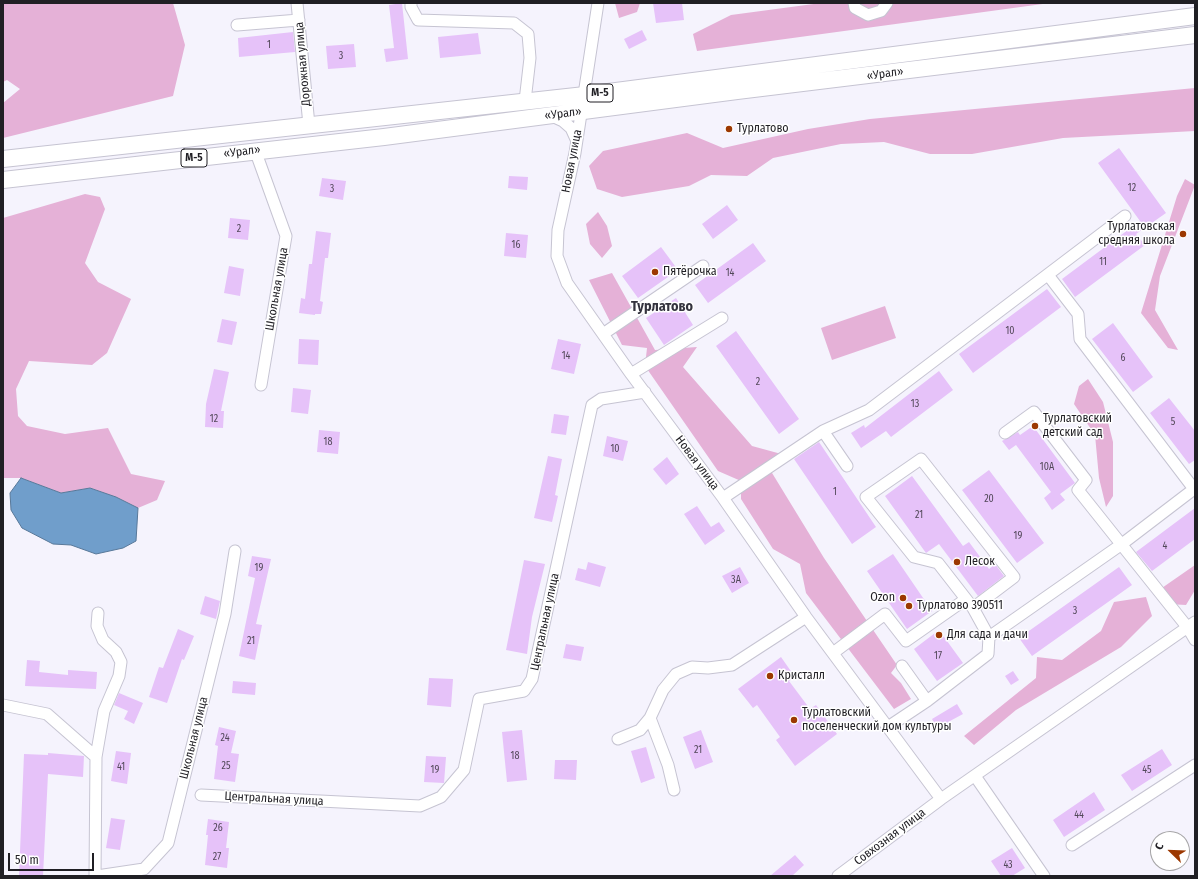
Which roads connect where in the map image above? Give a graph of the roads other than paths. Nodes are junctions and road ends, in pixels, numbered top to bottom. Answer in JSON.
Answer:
{"nodes":[{"id":1,"x":297,"y":3,"type":"edge"},
{"id":2,"x":411,"y":3,"type":"edge"},
{"id":3,"x":598,"y":3,"type":"edge"},
{"id":4,"x":854,"y":3,"type":"edge"},
{"id":5,"x":887,"y":3,"type":"edge"},
{"id":6,"x":1195,"y":16,"type":"edge"},
{"id":7,"x":299,"y":20,"type":"junction"},
{"id":8,"x":237,"y":26,"type":"dead end"},
{"id":9,"x":1195,"y":35,"type":"edge"},
{"id":10,"x":585,"y":95,"type":"junction"},
{"id":11,"x":525,"y":101,"type":"junction"},
{"id":12,"x":582,"y":112,"type":"junction"},
{"id":13,"x":549,"y":116,"type":"junction"},
{"id":14,"x":309,"y":125,"type":"junction"},
{"id":15,"x":576,"y":139,"type":"junction"},
{"id":16,"x":256,"y":150,"type":"junction"},
{"id":17,"x":3,"y":159,"type":"edge"},
{"id":18,"x":3,"y":180,"type":"edge"},
{"id":19,"x":1125,"y":216,"type":"dead end"},
{"id":20,"x":703,"y":266,"type":"dead end"},
{"id":21,"x":1048,"y":275,"type":"junction"},
{"id":22,"x":722,"y":318,"type":"dead end"},
{"id":23,"x":603,"y":334,"type":"junction"},
{"id":24,"x":631,"y":374,"type":"junction"},
{"id":25,"x":261,"y":384,"type":"dead end"},
{"id":26,"x":645,"y":392,"type":"junction"},
{"id":27,"x":823,"y":431,"type":"junction"},
{"id":28,"x":1005,"y":433,"type":"dead end"},
{"id":29,"x":847,"y":466,"type":"dead end"},
{"id":30,"x":723,"y":498,"type":"junction"},
{"id":31,"x":1122,"y":544,"type":"junction"},
{"id":32,"x":235,"y":551,"type":"dead end"},
{"id":33,"x":970,"y":603,"type":"junction"},
{"id":34,"x":98,"y":612,"type":"dead end"},
{"id":35,"x":806,"y":617,"type":"junction"},
{"id":36,"x":1191,"y":625,"type":"edge"},
{"id":37,"x":989,"y":637,"type":"junction"},
{"id":38,"x":1195,"y":640,"type":"edge"},
{"id":39,"x":833,"y":653,"type":"junction"},
{"id":40,"x":902,"y":666,"type":"dead end"},
{"id":41,"x":926,"y":701,"type":"junction"},
{"id":42,"x":3,"y":705,"type":"edge"},
{"id":43,"x":650,"y":718,"type":"junction"},
{"id":44,"x":888,"y":727,"type":"junction"},
{"id":45,"x":618,"y":740,"type":"dead end"},
{"id":46,"x":96,"y":757,"type":"junction"},
{"id":47,"x":1195,"y":765,"type":"edge"},
{"id":48,"x":975,"y":776,"type":"junction"},
{"id":49,"x":674,"y":790,"type":"dead end"},
{"id":50,"x":201,"y":795,"type":"dead end"},
{"id":51,"x":941,"y":799,"type":"junction"},
{"id":52,"x":1072,"y":845,"type":"dead end"},
{"id":53,"x":96,"y":876,"type":"edge"},
{"id":54,"x":838,"y":876,"type":"edge"},
{"id":55,"x":1044,"y":876,"type":"edge"}],
"edges":[{"from":1,"to":7,"type":"street","name":"Дорожная улица"},
{"from":2,"to":11,"type":"street"},
{"from":3,"to":10,"type":"street","name":"Новая улица"},
{"from":4,"to":5,"type":"street"},
{"from":6,"to":10,"type":"highway","name":"«Урал»","number":"М-5"},
{"from":7,"to":8,"type":"street"},
{"from":7,"to":14,"type":"street","name":"Дорожная улица"},
{"from":9,"to":12,"type":"highway","name":"«Урал»","number":"М-5"},
{"from":10,"to":11,"type":"highway","name":"«Урал»","number":"М-5"},
{"from":10,"to":12,"type":"street","name":"Новая улица"},
{"from":11,"to":14,"type":"highway","name":"«Урал»","number":"М-5"},
{"from":12,"to":13,"type":"highway","name":"«Урал»","number":"М-5"},
{"from":12,"to":15,"type":"street","name":"Новая улица"},
{"from":13,"to":15,"type":"street"},
{"from":13,"to":16,"type":"highway","name":"«Урал»","number":"М-5"},
{"from":14,"to":17,"type":"highway","name":"«Урал»","number":"М-5"},
{"from":15,"to":23,"type":"street","name":"Новая улица"},
{"from":16,"to":18,"type":"highway","name":"«Урал»","number":"М-5"},
{"from":16,"to":25,"type":"street","name":"Школьная улица"},
{"from":19,"to":21,"type":"street"},
{"from":20,"to":23,"type":"street"},
{"from":21,"to":27,"type":"street"},
{"from":21,"to":31,"type":"street"},
{"from":22,"to":24,"type":"street"},
{"from":23,"to":24,"type":"street","name":"Новая улица"},
{"from":24,"to":26,"type":"street","name":"Новая улица"},
{"from":26,"to":30,"type":"street","name":"Новая улица"},
{"from":26,"to":50,"type":"street","name":"Центральная улица"},
{"from":27,"to":29,"type":"street"},
{"from":27,"to":30,"type":"street"},
{"from":28,"to":31,"type":"street"},
{"from":30,"to":35,"type":"street","name":"Новая улица"},
{"from":31,"to":36,"type":"street"},
{"from":31,"to":37,"type":"street"},
{"from":32,"to":53,"type":"street","name":"Школьная улица"},
{"from":33,"to":33,"type":"street"},
{"from":33,"to":37,"type":"street"},
{"from":33,"to":39,"type":"street"},
{"from":34,"to":46,"type":"street","name":"Школьная улица"},
{"from":35,"to":39,"type":"street","name":"Новая улица"},
{"from":35,"to":43,"type":"street"},
{"from":36,"to":38,"type":"street"},
{"from":36,"to":48,"type":"street","name":"Совхозная улица"},
{"from":37,"to":41,"type":"street"},
{"from":39,"to":44,"type":"street","name":"Новая улица"},
{"from":40,"to":41,"type":"street"},
{"from":41,"to":44,"type":"street"},
{"from":42,"to":46,"type":"street"},
{"from":43,"to":45,"type":"street"},
{"from":43,"to":49,"type":"street"},
{"from":44,"to":51,"type":"street","name":"Новая улица"},
{"from":46,"to":53,"type":"street","name":"Школьная улица"},
{"from":47,"to":52,"type":"street"},
{"from":48,"to":51,"type":"street","name":"Совхозная улица"},
{"from":48,"to":55,"type":"street"},
{"from":51,"to":54,"type":"street","name":"Совхозная улица"}]}
